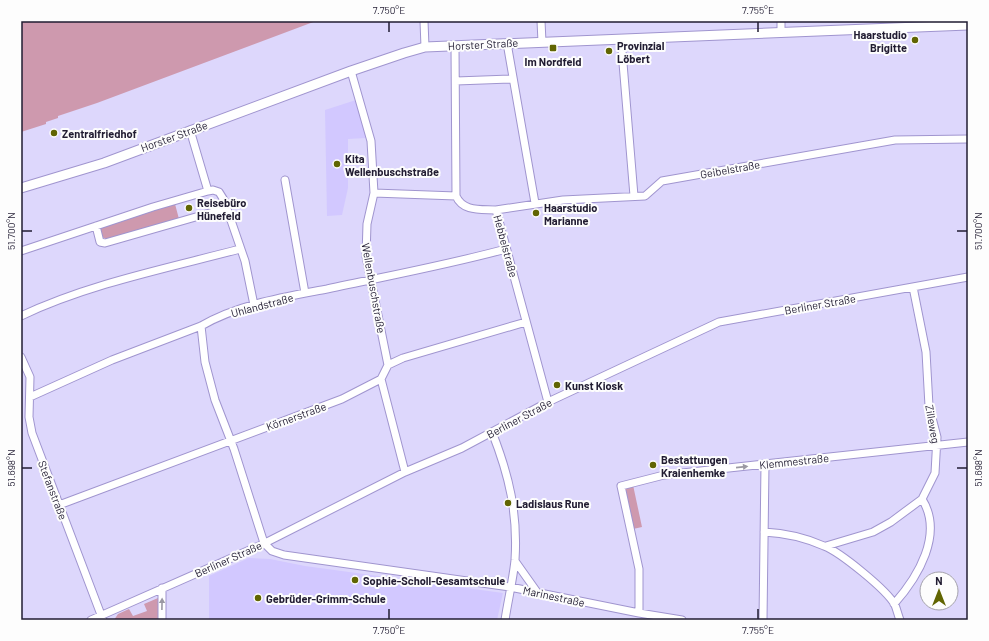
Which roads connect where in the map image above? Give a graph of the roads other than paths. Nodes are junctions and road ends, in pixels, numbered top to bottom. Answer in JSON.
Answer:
{"nodes":[{"id":1,"x":424,"y":21,"type":"edge"},
{"id":2,"x":541,"y":21,"type":"edge"},
{"id":3,"x":781,"y":21,"type":"edge"},
{"id":4,"x":968,"y":25,"type":"edge"},
{"id":5,"x":781,"y":33,"type":"junction"},
{"id":6,"x":621,"y":39,"type":"junction"},
{"id":7,"x":542,"y":42,"type":"junction"},
{"id":8,"x":507,"y":43,"type":"junction"},
{"id":9,"x":455,"y":46,"type":"junction"},
{"id":10,"x":425,"y":47,"type":"junction"},
{"id":11,"x":351,"y":71,"type":"junction"},
{"id":12,"x":513,"y":79,"type":"junction"},
{"id":13,"x":456,"y":81,"type":"junction"},
{"id":14,"x":190,"y":130,"type":"junction"},
{"id":15,"x":968,"y":139,"type":"edge"},
{"id":16,"x":286,"y":180,"type":"dead end"},
{"id":17,"x":21,"y":188,"type":"edge"},
{"id":18,"x":208,"y":191,"type":"junction"},
{"id":19,"x":374,"y":193,"type":"junction"},
{"id":20,"x":456,"y":196,"type":"junction"},
{"id":21,"x":634,"y":196,"type":"junction"},
{"id":22,"x":536,"y":203,"type":"junction"},
{"id":23,"x":227,"y":208,"type":"junction"},
{"id":24,"x":496,"y":210,"type":"junction"},
{"id":25,"x":96,"y":226,"type":"junction"},
{"id":26,"x":240,"y":249,"type":"junction"},
{"id":27,"x":506,"y":249,"type":"junction"},
{"id":28,"x":21,"y":251,"type":"edge"},
{"id":29,"x":968,"y":277,"type":"edge"},
{"id":30,"x":370,"y":280,"type":"junction"},
{"id":31,"x":913,"y":287,"type":"junction"},
{"id":32,"x":305,"y":293,"type":"junction"},
{"id":33,"x":254,"y":305,"type":"junction"},
{"id":34,"x":21,"y":316,"type":"edge"},
{"id":35,"x":526,"y":322,"type":"junction"},
{"id":36,"x":201,"y":326,"type":"junction"},
{"id":37,"x":21,"y":357,"type":"edge"},
{"id":38,"x":388,"y":365,"type":"junction"},
{"id":39,"x":381,"y":379,"type":"junction"},
{"id":40,"x":30,"y":397,"type":"junction"},
{"id":41,"x":548,"y":402,"type":"junction"},
{"id":42,"x":492,"y":432,"type":"junction"},
{"id":43,"x":230,"y":440,"type":"junction"},
{"id":44,"x":968,"y":442,"type":"edge"},
{"id":45,"x":938,"y":446,"type":"junction"},
{"id":46,"x":765,"y":464,"type":"junction"},
{"id":47,"x":405,"y":472,"type":"junction"},
{"id":48,"x":922,"y":499,"type":"junction"},
{"id":49,"x":58,"y":505,"type":"junction"},
{"id":50,"x":764,"y":532,"type":"junction"},
{"id":51,"x":264,"y":543,"type":"junction"},
{"id":52,"x":826,"y":546,"type":"junction"},
{"id":53,"x":515,"y":561,"type":"junction"},
{"id":54,"x":510,"y":587,"type":"junction"},
{"id":55,"x":162,"y":588,"type":"junction"},
{"id":56,"x":537,"y":592,"type":"junction"},
{"id":57,"x":894,"y":604,"type":"junction"},
{"id":58,"x":639,"y":614,"type":"junction"},
{"id":59,"x":102,"y":618,"type":"edge"},
{"id":60,"x":91,"y":620,"type":"edge"},
{"id":61,"x":162,"y":620,"type":"edge"},
{"id":62,"x":505,"y":620,"type":"edge"},
{"id":63,"x":682,"y":620,"type":"edge"},
{"id":64,"x":763,"y":620,"type":"edge"},
{"id":65,"x":900,"y":620,"type":"edge"}],
"edges":[{"from":1,"to":10,"type":"street"},
{"from":2,"to":7,"type":"street"},
{"from":3,"to":5,"type":"street"},
{"from":4,"to":5,"type":"street","name":"Horster Straße"},
{"from":5,"to":6,"type":"street","name":"Horster Straße"},
{"from":6,"to":7,"type":"street","name":"Horster Straße"},
{"from":6,"to":21,"type":"street"},
{"from":7,"to":8,"type":"street","name":"Horster Straße"},
{"from":8,"to":9,"type":"street","name":"Horster Straße"},
{"from":8,"to":12,"type":"street"},
{"from":9,"to":10,"type":"street","name":"Horster Straße"},
{"from":9,"to":13,"type":"street"},
{"from":10,"to":11,"type":"street","name":"Horster Straße"},
{"from":11,"to":14,"type":"street","name":"Horster Straße"},
{"from":11,"to":19,"type":"street","name":"Wellenbuschstraße"},
{"from":12,"to":13,"type":"street"},
{"from":12,"to":22,"type":"street"},
{"from":13,"to":20,"type":"street"},
{"from":14,"to":17,"type":"street","name":"Horster Straße"},
{"from":14,"to":18,"type":"street"},
{"from":15,"to":21,"type":"street","name":"Geibelstraße"},
{"from":16,"to":32,"type":"street"},
{"from":18,"to":23,"type":"street"},
{"from":18,"to":25,"type":"street"},
{"from":19,"to":20,"type":"street"},
{"from":19,"to":30,"type":"street","name":"Wellenbuschstraße"},
{"from":20,"to":24,"type":"street","name":"Hebbelstraße"},
{"from":21,"to":22,"type":"street","name":"Geibelstraße"},
{"from":22,"to":24,"type":"street","name":"Geibelstraße"},
{"from":23,"to":25,"type":"street"},
{"from":23,"to":26,"type":"street"},
{"from":24,"to":27,"type":"street","name":"Hebbelstraße"},
{"from":25,"to":28,"type":"street"},
{"from":26,"to":33,"type":"street"},
{"from":26,"to":34,"type":"street"},
{"from":27,"to":30,"type":"street","name":"Uhlandstraße"},
{"from":27,"to":35,"type":"street","name":"Hebbelstraße"},
{"from":29,"to":31,"type":"street","name":"Berliner Straße"},
{"from":30,"to":32,"type":"street","name":"Uhlandstraße"},
{"from":30,"to":38,"type":"street","name":"Wellenbuschstraße"},
{"from":31,"to":41,"type":"street","name":"Berliner Straße"},
{"from":31,"to":45,"type":"street","name":"Zilleweg"},
{"from":32,"to":33,"type":"street","name":"Uhlandstraße"},
{"from":33,"to":36,"type":"street","name":"Uhlandstraße"},
{"from":35,"to":38,"type":"street"},
{"from":35,"to":41,"type":"street","name":"Hebbelstraße"},
{"from":36,"to":40,"type":"street","name":"Uhlandstraße"},
{"from":36,"to":43,"type":"street"},
{"from":37,"to":40,"type":"street","name":"Stefanstraße"},
{"from":38,"to":39,"type":"street"},
{"from":39,"to":43,"type":"street","name":"Körnerstraße"},
{"from":39,"to":47,"type":"street"},
{"from":40,"to":49,"type":"street","name":"Stefanstraße"},
{"from":41,"to":42,"type":"street","name":"Berliner Straße"},
{"from":42,"to":47,"type":"street","name":"Berliner Straße"},
{"from":42,"to":53,"type":"street"},
{"from":43,"to":49,"type":"street","name":"Körnerstraße"},
{"from":43,"to":51,"type":"street"},
{"from":44,"to":45,"type":"street","name":"Klemmestraße"},
{"from":45,"to":46,"type":"street","name":"Klemmestraße"},
{"from":45,"to":48,"type":"street","name":"Zilleweg"},
{"from":46,"to":50,"type":"street"},
{"from":58,"to":46,"type":"street","name":"Klemmestraße","one_way":true},
{"from":47,"to":51,"type":"street","name":"Berliner Straße"},
{"from":48,"to":52,"type":"street","name":"Zilleweg"},
{"from":48,"to":57,"type":"street"},
{"from":49,"to":59,"type":"street","name":"Stefanstraße"},
{"from":50,"to":52,"type":"street"},
{"from":50,"to":64,"type":"street"},
{"from":51,"to":54,"type":"street","name":"Marinestraße"},
{"from":51,"to":55,"type":"street","name":"Berliner Straße"},
{"from":52,"to":57,"type":"street"},
{"from":53,"to":54,"type":"street"},
{"from":53,"to":56,"type":"street"},
{"from":54,"to":56,"type":"street","name":"Marinestraße"},
{"from":54,"to":62,"type":"street"},
{"from":55,"to":59,"type":"street","name":"Berliner Straße"},
{"from":61,"to":55,"type":"street","one_way":true},
{"from":56,"to":58,"type":"street","name":"Marinestraße"},
{"from":57,"to":65,"type":"street"},
{"from":58,"to":63,"type":"street","name":"Marinestraße"},
{"from":59,"to":60,"type":"street","name":"Berliner Straße"}]}
